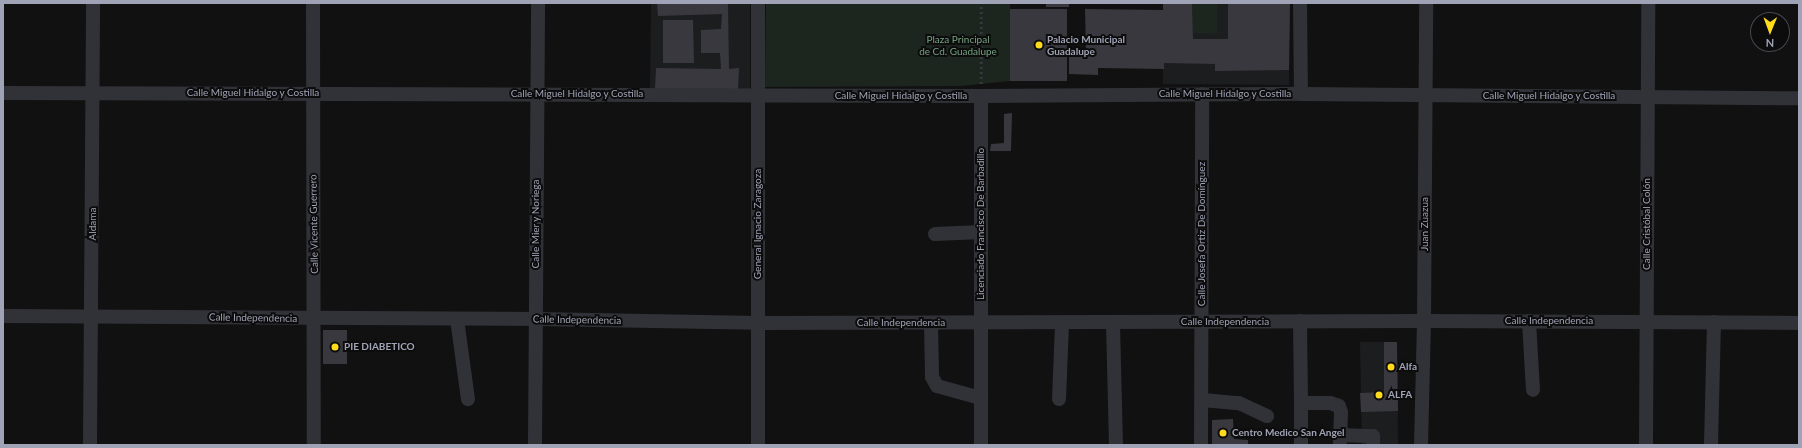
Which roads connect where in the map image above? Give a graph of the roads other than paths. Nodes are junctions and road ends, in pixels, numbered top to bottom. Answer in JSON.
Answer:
{"nodes":[{"id":1,"x":93,"y":3,"type":"edge"},
{"id":2,"x":313,"y":3,"type":"edge"},
{"id":3,"x":538,"y":3,"type":"edge"},
{"id":4,"x":758,"y":3,"type":"edge"},
{"id":5,"x":1300,"y":3,"type":"edge"},
{"id":6,"x":1426,"y":3,"type":"edge"},
{"id":7,"x":1648,"y":3,"type":"edge"},
{"id":8,"x":3,"y":93,"type":"edge"},
{"id":9,"x":94,"y":93,"type":"junction"},
{"id":10,"x":313,"y":93,"type":"junction"},
{"id":11,"x":537,"y":93,"type":"junction"},
{"id":12,"x":1202,"y":94,"type":"junction"},
{"id":13,"x":1301,"y":94,"type":"junction"},
{"id":14,"x":758,"y":95,"type":"junction"},
{"id":15,"x":1425,"y":95,"type":"junction"},
{"id":16,"x":981,"y":96,"type":"junction"},
{"id":17,"x":1647,"y":96,"type":"junction"},
{"id":18,"x":1799,"y":98,"type":"edge"},
{"id":19,"x":981,"y":232,"type":"junction"},
{"id":20,"x":935,"y":234,"type":"dead end"},
{"id":21,"x":3,"y":316,"type":"edge"},
{"id":22,"x":93,"y":317,"type":"junction"},
{"id":23,"x":315,"y":319,"type":"junction"},
{"id":24,"x":457,"y":319,"type":"junction"},
{"id":25,"x":536,"y":319,"type":"junction"},
{"id":26,"x":1300,"y":321,"type":"junction"},
{"id":27,"x":1424,"y":321,"type":"junction"},
{"id":28,"x":1529,"y":321,"type":"junction"},
{"id":29,"x":1201,"y":322,"type":"junction"},
{"id":30,"x":1646,"y":322,"type":"junction"},
{"id":31,"x":1714,"y":322,"type":"junction"},
{"id":32,"x":758,"y":323,"type":"junction"},
{"id":33,"x":931,"y":323,"type":"junction"},
{"id":34,"x":1062,"y":323,"type":"junction"},
{"id":35,"x":1113,"y":323,"type":"junction"},
{"id":36,"x":1799,"y":323,"type":"edge"},
{"id":37,"x":980,"y":324,"type":"junction"},
{"id":38,"x":1533,"y":390,"type":"dead end"},
{"id":39,"x":980,"y":398,"type":"junction"},
{"id":40,"x":468,"y":399,"type":"dead end"},
{"id":41,"x":1059,"y":399,"type":"dead end"},
{"id":42,"x":1202,"y":400,"type":"junction"},
{"id":43,"x":1301,"y":403,"type":"junction"},
{"id":44,"x":1268,"y":416,"type":"dead end"},
{"id":45,"x":1340,"y":440,"type":"edge"},
{"id":46,"x":90,"y":445,"type":"edge"},
{"id":47,"x":314,"y":445,"type":"edge"},
{"id":48,"x":535,"y":445,"type":"edge"},
{"id":49,"x":758,"y":445,"type":"edge"},
{"id":50,"x":981,"y":445,"type":"edge"},
{"id":51,"x":1116,"y":445,"type":"edge"},
{"id":52,"x":1201,"y":445,"type":"edge"},
{"id":53,"x":1301,"y":445,"type":"edge"},
{"id":54,"x":1373,"y":445,"type":"edge"},
{"id":55,"x":1421,"y":445,"type":"edge"},
{"id":56,"x":1646,"y":445,"type":"edge"},
{"id":57,"x":1711,"y":445,"type":"edge"}],
"edges":[{"from":1,"to":9,"type":"street","name":"Aldama"},
{"from":2,"to":10,"type":"street","name":"Calle Vicente Guerrero"},
{"from":3,"to":11,"type":"street","name":"Calle Mier y Noriega"},
{"from":4,"to":14,"type":"street","name":"General Ignacio Zaragoza"},
{"from":5,"to":13,"type":"street"},
{"from":6,"to":15,"type":"street","name":"Juan Zuazua"},
{"from":7,"to":17,"type":"street","name":"Calle Cristóbal Colón"},
{"from":8,"to":9,"type":"street","name":"Calle Miguel Hidalgo y Costilla"},
{"from":9,"to":10,"type":"street","name":"Calle Miguel Hidalgo y Costilla"},
{"from":9,"to":22,"type":"street","name":"Aldama"},
{"from":10,"to":11,"type":"street","name":"Calle Miguel Hidalgo y Costilla"},
{"from":10,"to":23,"type":"street","name":"Calle Vicente Guerrero"},
{"from":11,"to":14,"type":"street","name":"Calle Miguel Hidalgo y Costilla"},
{"from":11,"to":25,"type":"street","name":"Calle Mier y Noriega"},
{"from":12,"to":13,"type":"street","name":"Calle Miguel Hidalgo y Costilla"},
{"from":12,"to":16,"type":"street","name":"Calle Miguel Hidalgo y Costilla"},
{"from":12,"to":29,"type":"street","name":"Calle Josefa Ortiz De Domínguez"},
{"from":13,"to":15,"type":"street","name":"Calle Miguel Hidalgo y Costilla"},
{"from":14,"to":16,"type":"street","name":"Calle Miguel Hidalgo y Costilla"},
{"from":14,"to":32,"type":"street","name":"General Ignacio Zaragoza"},
{"from":15,"to":17,"type":"street","name":"Calle Miguel Hidalgo y Costilla"},
{"from":15,"to":27,"type":"street","name":"Juan Zuazua"},
{"from":16,"to":19,"type":"street","name":"Licenciado Francisco De Barbadillo"},
{"from":17,"to":18,"type":"street","name":"Calle Miguel Hidalgo y Costilla"},
{"from":17,"to":30,"type":"street","name":"Calle Cristóbal Colón"},
{"from":19,"to":20,"type":"street"},
{"from":19,"to":37,"type":"street","name":"Licenciado Francisco De Barbadillo"},
{"from":21,"to":22,"type":"street","name":"Calle Independencia"},
{"from":22,"to":23,"type":"street","name":"Calle Independencia"},
{"from":22,"to":46,"type":"street","name":"Aldama"},
{"from":23,"to":24,"type":"street","name":"Calle Independencia"},
{"from":23,"to":47,"type":"street","name":"Calle Vicente Guerrero"},
{"from":24,"to":25,"type":"street","name":"Calle Independencia"},
{"from":24,"to":40,"type":"street"},
{"from":25,"to":32,"type":"street","name":"Calle Independencia"},
{"from":25,"to":48,"type":"street","name":"Calle Mier y Noriega"},
{"from":26,"to":27,"type":"street","name":"Calle Independencia"},
{"from":26,"to":29,"type":"street","name":"Calle Independencia"},
{"from":26,"to":43,"type":"street"},
{"from":27,"to":28,"type":"street","name":"Calle Independencia"},
{"from":27,"to":55,"type":"street","name":"Juan Zuazua"},
{"from":28,"to":30,"type":"street","name":"Calle Independencia"},
{"from":28,"to":38,"type":"street"},
{"from":29,"to":35,"type":"street","name":"Calle Independencia"},
{"from":29,"to":42,"type":"street","name":"Calle Josefa Ortiz De Domínguez"},
{"from":30,"to":31,"type":"street","name":"Calle Independencia"},
{"from":30,"to":56,"type":"street","name":"Calle Cristóbal Colón"},
{"from":31,"to":36,"type":"street","name":"Calle Independencia"},
{"from":31,"to":57,"type":"street"},
{"from":32,"to":33,"type":"street","name":"Calle Independencia"},
{"from":32,"to":49,"type":"street","name":"General Ignacio Zaragoza"},
{"from":33,"to":37,"type":"street","name":"Calle Independencia"},
{"from":33,"to":39,"type":"street"},
{"from":34,"to":35,"type":"street","name":"Calle Independencia"},
{"from":34,"to":37,"type":"street","name":"Calle Independencia"},
{"from":34,"to":41,"type":"street"},
{"from":35,"to":51,"type":"street"},
{"from":37,"to":39,"type":"street","name":"Licenciado Francisco De Barbadillo"},
{"from":39,"to":50,"type":"street","name":"Licenciado Francisco De Barbadillo"},
{"from":42,"to":44,"type":"street"},
{"from":42,"to":52,"type":"street","name":"Calle Josefa Ortiz De Domínguez"},
{"from":43,"to":45,"type":"street"},
{"from":43,"to":53,"type":"street"},
{"from":45,"to":54,"type":"street"}]}
